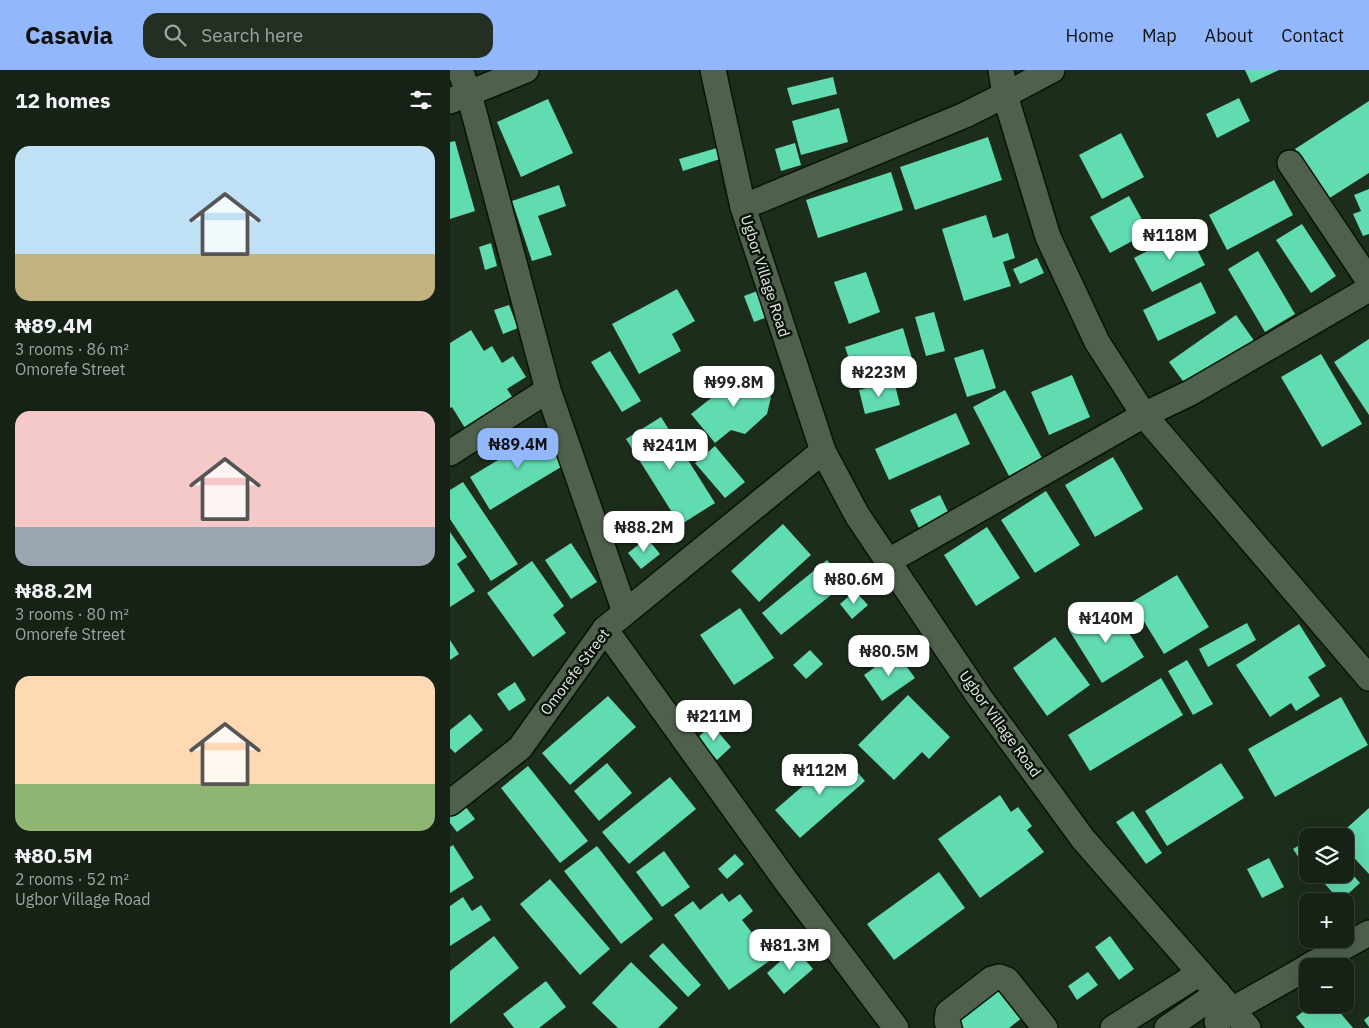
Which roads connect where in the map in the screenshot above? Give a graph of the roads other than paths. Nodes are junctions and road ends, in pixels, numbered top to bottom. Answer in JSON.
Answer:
{"nodes":[{"id":1,"x":460,"y":70,"type":"edge"},
{"id":2,"x":526,"y":70,"type":"edge"},
{"id":3,"x":713,"y":70,"type":"edge"},
{"id":4,"x":1001,"y":70,"type":"edge"},
{"id":5,"x":1052,"y":70,"type":"edge"},
{"id":6,"x":1005,"y":96,"type":"junction"},
{"id":7,"x":459,"y":97,"type":"edge"},
{"id":8,"x":1290,"y":164,"type":"dead end"},
{"id":9,"x":743,"y":207,"type":"junction"},
{"id":10,"x":1369,"y":281,"type":"edge"},
{"id":11,"x":1369,"y":289,"type":"edge"},
{"id":12,"x":548,"y":390,"type":"junction"},
{"id":13,"x":1144,"y":415,"type":"junction"},
{"id":14,"x":822,"y":451,"type":"junction"},
{"id":15,"x":450,"y":453,"type":"edge"},
{"id":16,"x":887,"y":562,"type":"junction"},
{"id":17,"x":625,"y":612,"type":"junction"},
{"id":18,"x":605,"y":629,"type":"junction"},
{"id":19,"x":1369,"y":678,"type":"edge"},
{"id":20,"x":450,"y":803,"type":"edge"},
{"id":21,"x":1369,"y":933,"type":"edge"},
{"id":22,"x":1324,"y":958,"type":"edge"},
{"id":23,"x":1299,"y":971,"type":"edge"},
{"id":24,"x":1191,"y":978,"type":"junction"},
{"id":25,"x":1218,"y":1011,"type":"edge"},
{"id":26,"x":896,"y":1028,"type":"edge"},
{"id":27,"x":949,"y":1028,"type":"edge"},
{"id":28,"x":1045,"y":1028,"type":"edge"},
{"id":29,"x":1113,"y":1028,"type":"edge"},
{"id":30,"x":1167,"y":1028,"type":"edge"},
{"id":31,"x":1248,"y":1028,"type":"edge"}],
"edges":[{"from":1,"to":7,"type":"street"},
{"from":2,"to":7,"type":"street"},
{"from":3,"to":9,"type":"street","name":"Ugbor Village Road"},
{"from":4,"to":6,"type":"street"},
{"from":5,"to":6,"type":"street"},
{"from":6,"to":9,"type":"street"},
{"from":6,"to":13,"type":"street"},
{"from":7,"to":12,"type":"street"},
{"from":8,"to":10,"type":"street"},
{"from":9,"to":14,"type":"street","name":"Ugbor Village Road"},
{"from":11,"to":13,"type":"street"},
{"from":12,"to":15,"type":"street"},
{"from":12,"to":17,"type":"street"},
{"from":13,"to":16,"type":"street"},
{"from":13,"to":19,"type":"street"},
{"from":14,"to":16,"type":"street","name":"Ugbor Village Road"},
{"from":14,"to":17,"type":"street","name":"Omorefe Street"},
{"from":16,"to":24,"type":"street","name":"Ugbor Village Road"},
{"from":17,"to":18,"type":"street","name":"Omorefe Street"},
{"from":18,"to":20,"type":"street","name":"Omorefe Street"},
{"from":18,"to":26,"type":"street"},
{"from":21,"to":22,"type":"street"},
{"from":23,"to":25,"type":"street"},
{"from":24,"to":25,"type":"street","name":"Ugbor Village Road"},
{"from":24,"to":29,"type":"street"},
{"from":25,"to":30,"type":"street"},
{"from":25,"to":31,"type":"street","name":"Ugbor Village Road"},
{"from":27,"to":28,"type":"street"}]}
